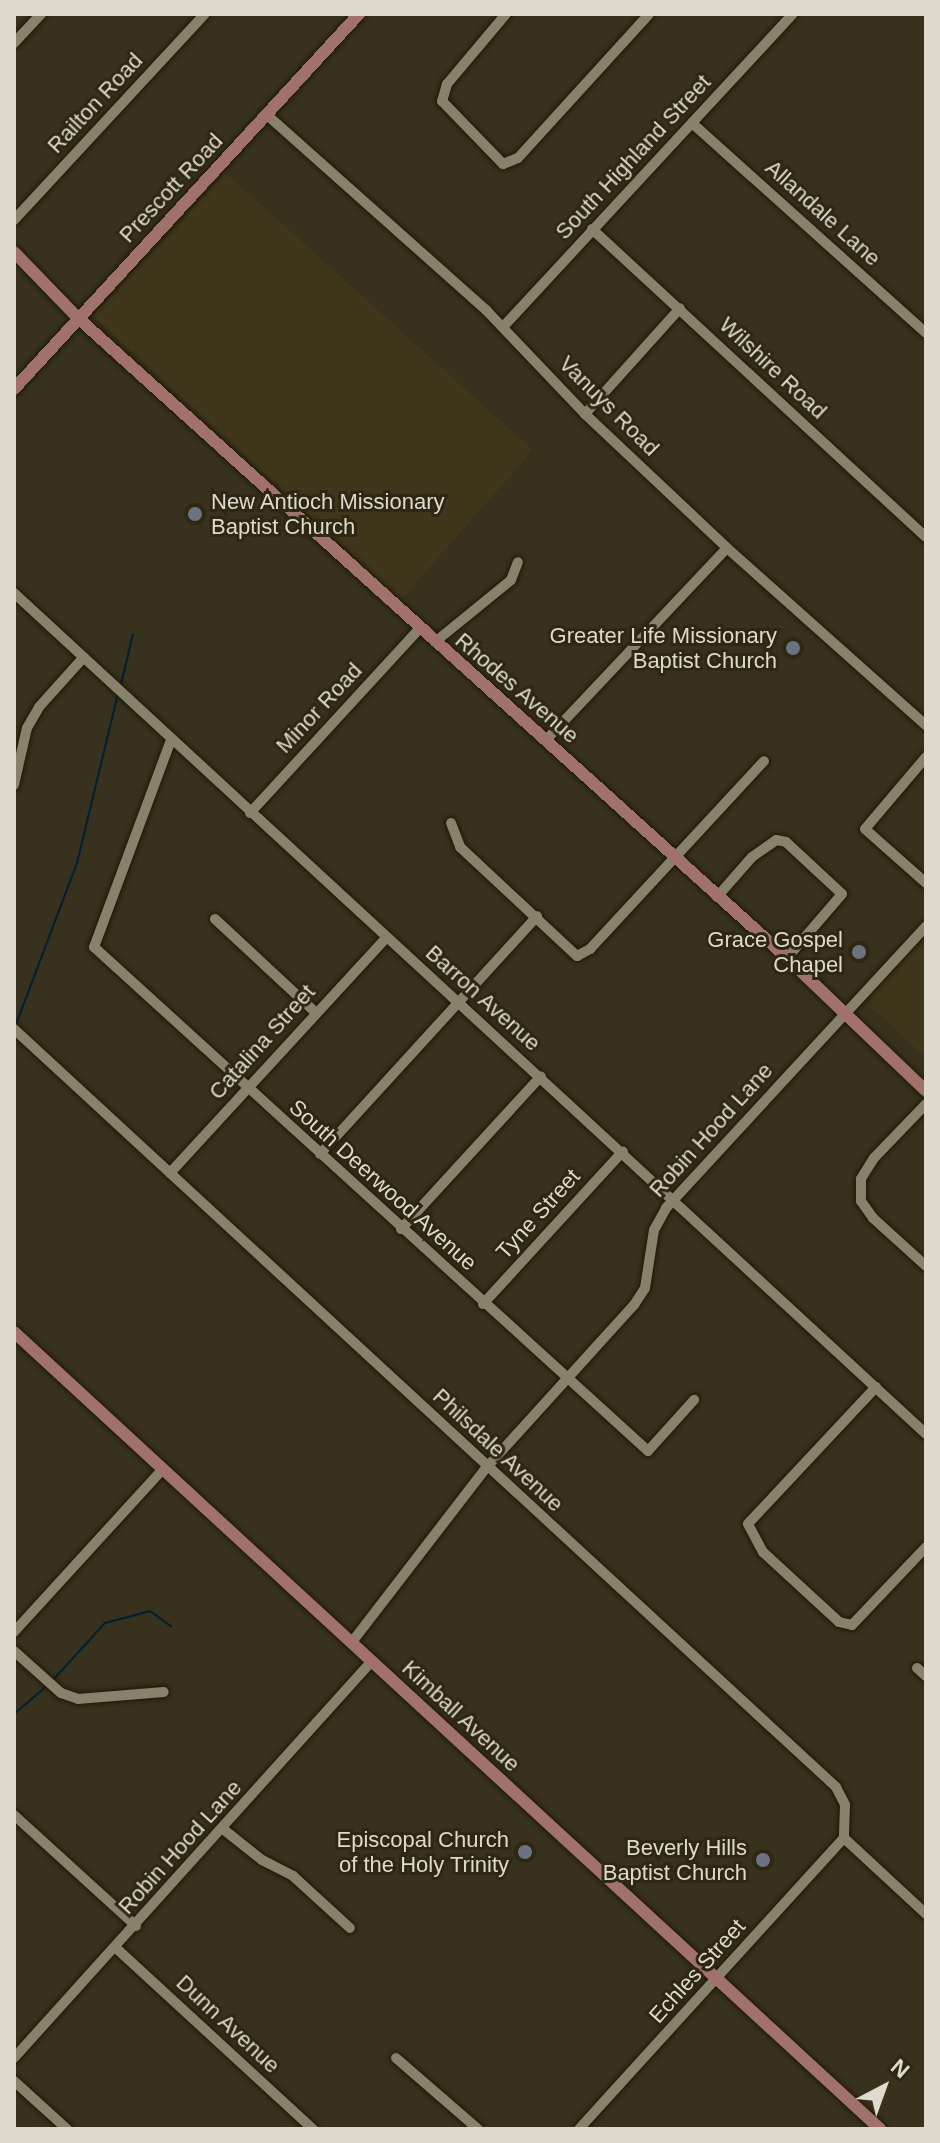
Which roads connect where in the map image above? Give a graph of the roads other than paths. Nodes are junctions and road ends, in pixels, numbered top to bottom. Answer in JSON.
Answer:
{"nodes":[{"id":1,"x":41,"y":14,"type":"edge"},
{"id":2,"x":205,"y":14,"type":"edge"},
{"id":3,"x":359,"y":14,"type":"edge"},
{"id":4,"x":506,"y":14,"type":"edge"},
{"id":5,"x":649,"y":14,"type":"edge"},
{"id":6,"x":793,"y":14,"type":"edge"},
{"id":7,"x":14,"y":43,"type":"edge"},
{"id":8,"x":266,"y":114,"type":"junction"},
{"id":9,"x":692,"y":123,"type":"junction"},
{"id":10,"x":14,"y":220,"type":"edge"},
{"id":11,"x":592,"y":229,"type":"junction"},
{"id":12,"x":14,"y":252,"type":"edge"},
{"id":13,"x":680,"y":308,"type":"junction"},
{"id":14,"x":78,"y":318,"type":"junction"},
{"id":15,"x":503,"y":327,"type":"junction"},
{"id":16,"x":926,"y":333,"type":"edge"},
{"id":17,"x":14,"y":389,"type":"edge"},
{"id":18,"x":585,"y":414,"type":"junction"},
{"id":19,"x":926,"y":537,"type":"edge"},
{"id":20,"x":727,"y":548,"type":"junction"},
{"id":21,"x":518,"y":562,"type":"dead end"},
{"id":22,"x":14,"y":593,"type":"edge"},
{"id":23,"x":418,"y":630,"type":"junction"},
{"id":24,"x":435,"y":642,"type":"junction"},
{"id":25,"x":84,"y":657,"type":"junction"},
{"id":26,"x":926,"y":725,"type":"edge"},
{"id":27,"x":547,"y":739,"type":"junction"},
{"id":28,"x":171,"y":740,"type":"junction"},
{"id":29,"x":926,"y":757,"type":"edge"},
{"id":30,"x":764,"y":761,"type":"dead end"},
{"id":31,"x":14,"y":785,"type":"edge"},
{"id":32,"x":250,"y":813,"type":"junction"},
{"id":33,"x":451,"y":823,"type":"dead end"},
{"id":34,"x":674,"y":857,"type":"junction"},
{"id":35,"x":926,"y":883,"type":"edge"},
{"id":36,"x":717,"y":897,"type":"junction"},
{"id":37,"x":537,"y":916,"type":"junction"},
{"id":38,"x":215,"y":919,"type":"dead end"},
{"id":39,"x":926,"y":926,"type":"edge"},
{"id":40,"x":386,"y":938,"type":"junction"},
{"id":41,"x":787,"y":958,"type":"junction"},
{"id":42,"x":459,"y":1002,"type":"junction"},
{"id":43,"x":315,"y":1012,"type":"junction"},
{"id":44,"x":845,"y":1012,"type":"junction"},
{"id":45,"x":14,"y":1029,"type":"edge"},
{"id":46,"x":541,"y":1076,"type":"junction"},
{"id":47,"x":247,"y":1089,"type":"junction"},
{"id":48,"x":926,"y":1091,"type":"edge"},
{"id":49,"x":926,"y":1104,"type":"edge"},
{"id":50,"x":623,"y":1151,"type":"junction"},
{"id":51,"x":320,"y":1154,"type":"junction"},
{"id":52,"x":170,"y":1173,"type":"junction"},
{"id":53,"x":674,"y":1199,"type":"junction"},
{"id":54,"x":401,"y":1229,"type":"junction"},
{"id":55,"x":926,"y":1266,"type":"edge"},
{"id":56,"x":483,"y":1304,"type":"junction"},
{"id":57,"x":14,"y":1332,"type":"edge"},
{"id":58,"x":567,"y":1378,"type":"junction"},
{"id":59,"x":876,"y":1387,"type":"junction"},
{"id":60,"x":694,"y":1400,"type":"dead end"},
{"id":61,"x":926,"y":1434,"type":"edge"},
{"id":62,"x":487,"y":1467,"type":"junction"},
{"id":63,"x":162,"y":1470,"type":"junction"},
{"id":64,"x":926,"y":1547,"type":"edge"},
{"id":65,"x":14,"y":1632,"type":"edge"},
{"id":66,"x":352,"y":1642,"type":"junction"},
{"id":67,"x":14,"y":1651,"type":"edge"},
{"id":68,"x":372,"y":1661,"type":"junction"},
{"id":69,"x":917,"y":1668,"type":"dead end"},
{"id":70,"x":926,"y":1676,"type":"edge"},
{"id":71,"x":164,"y":1692,"type":"dead end"},
{"id":72,"x":14,"y":1815,"type":"edge"},
{"id":73,"x":223,"y":1829,"type":"junction"},
{"id":74,"x":844,"y":1838,"type":"junction"},
{"id":75,"x":926,"y":1914,"type":"edge"},
{"id":76,"x":136,"y":1926,"type":"junction"},
{"id":77,"x":350,"y":1928,"type":"dead end"},
{"id":78,"x":116,"y":1948,"type":"junction"},
{"id":79,"x":717,"y":1979,"type":"junction"},
{"id":80,"x":14,"y":2058,"type":"edge"},
{"id":81,"x":396,"y":2058,"type":"dead end"},
{"id":82,"x":14,"y":2081,"type":"edge"},
{"id":83,"x":67,"y":2129,"type":"edge"},
{"id":84,"x":313,"y":2129,"type":"edge"},
{"id":85,"x":478,"y":2129,"type":"edge"},
{"id":86,"x":579,"y":2129,"type":"edge"},
{"id":87,"x":880,"y":2129,"type":"edge"}],
"edges":[{"from":1,"to":7,"type":"street"},
{"from":2,"to":10,"type":"street","name":"Railton Road"},
{"from":3,"to":8,"type":"main road","name":"Prescott Road"},
{"from":4,"to":5,"type":"street"},
{"from":6,"to":9,"type":"street","name":"South Highland Street"},
{"from":8,"to":14,"type":"main road","name":"Prescott Road"},
{"from":8,"to":15,"type":"street","name":"Vanuys Road"},
{"from":9,"to":11,"type":"street","name":"South Highland Street"},
{"from":9,"to":16,"type":"street","name":"Allandale Lane"},
{"from":11,"to":13,"type":"street","name":"Wilshire Road"},
{"from":11,"to":15,"type":"street","name":"South Highland Street"},
{"from":12,"to":14,"type":"main road"},
{"from":13,"to":18,"type":"street"},
{"from":13,"to":19,"type":"street","name":"Wilshire Road"},
{"from":14,"to":17,"type":"main road","name":"Prescott Road"},
{"from":14,"to":23,"type":"main road","name":"Rhodes Avenue"},
{"from":15,"to":18,"type":"street","name":"Vanuys Road"},
{"from":18,"to":20,"type":"street","name":"Vanuys Road"},
{"from":20,"to":26,"type":"street","name":"Vanuys Road"},
{"from":20,"to":27,"type":"street"},
{"from":21,"to":24,"type":"street"},
{"from":22,"to":25,"type":"street","name":"Barron Avenue"},
{"from":23,"to":24,"type":"main road","name":"Rhodes Avenue"},
{"from":23,"to":32,"type":"street","name":"Minor Road"},
{"from":24,"to":27,"type":"main road","name":"Rhodes Avenue"},
{"from":25,"to":28,"type":"street","name":"Barron Avenue"},
{"from":25,"to":31,"type":"street"},
{"from":27,"to":34,"type":"main road","name":"Rhodes Avenue"},
{"from":28,"to":32,"type":"street","name":"Barron Avenue"},
{"from":28,"to":47,"type":"street","name":"South Deerwood Avenue"},
{"from":29,"to":35,"type":"street"},
{"from":30,"to":34,"type":"street"},
{"from":32,"to":40,"type":"street","name":"Barron Avenue"},
{"from":33,"to":37,"type":"street"},
{"from":34,"to":36,"type":"main road","name":"Rhodes Avenue"},
{"from":34,"to":37,"type":"street"},
{"from":36,"to":41,"type":"main road","name":"Rhodes Avenue"},
{"from":36,"to":41,"type":"street"},
{"from":37,"to":42,"type":"street"},
{"from":38,"to":43,"type":"street"},
{"from":39,"to":44,"type":"street","name":"Robin Hood Lane"},
{"from":40,"to":42,"type":"street","name":"Barron Avenue"},
{"from":40,"to":43,"type":"street","name":"Catalina Street"},
{"from":41,"to":44,"type":"main road","name":"Rhodes Avenue"},
{"from":42,"to":46,"type":"street","name":"Barron Avenue"},
{"from":42,"to":51,"type":"street"},
{"from":43,"to":47,"type":"street","name":"Catalina Street"},
{"from":44,"to":48,"type":"main road","name":"Rhodes Avenue"},
{"from":44,"to":53,"type":"street","name":"Robin Hood Lane"},
{"from":45,"to":52,"type":"street","name":"Philsdale Avenue"},
{"from":46,"to":50,"type":"street","name":"Barron Avenue"},
{"from":46,"to":54,"type":"street"},
{"from":47,"to":51,"type":"street","name":"South Deerwood Avenue"},
{"from":47,"to":52,"type":"street","name":"Catalina Street"},
{"from":49,"to":55,"type":"street"},
{"from":50,"to":53,"type":"street","name":"Barron Avenue"},
{"from":50,"to":56,"type":"street","name":"Tyne Street"},
{"from":51,"to":54,"type":"street","name":"South Deerwood Avenue"},
{"from":52,"to":62,"type":"street","name":"Philsdale Avenue"},
{"from":53,"to":58,"type":"street","name":"Robin Hood Lane"},
{"from":53,"to":59,"type":"street","name":"Barron Avenue"},
{"from":54,"to":56,"type":"street","name":"South Deerwood Avenue"},
{"from":56,"to":58,"type":"street","name":"South Deerwood Avenue"},
{"from":57,"to":63,"type":"main road","name":"Kimball Avenue"},
{"from":58,"to":60,"type":"street","name":"South Deerwood Avenue"},
{"from":58,"to":62,"type":"street","name":"Robin Hood Lane"},
{"from":59,"to":61,"type":"street","name":"Barron Avenue"},
{"from":59,"to":64,"type":"street"},
{"from":62,"to":66,"type":"street","name":"Robin Hood Lane"},
{"from":62,"to":74,"type":"street","name":"Philsdale Avenue"},
{"from":63,"to":65,"type":"street"},
{"from":63,"to":66,"type":"main road","name":"Kimball Avenue"},
{"from":66,"to":68,"type":"main road","name":"Kimball Avenue"},
{"from":67,"to":71,"type":"street"},
{"from":68,"to":73,"type":"street","name":"Robin Hood Lane"},
{"from":68,"to":79,"type":"main road","name":"Kimball Avenue"},
{"from":69,"to":70,"type":"street"},
{"from":72,"to":76,"type":"street"},
{"from":73,"to":76,"type":"street","name":"Robin Hood Lane"},
{"from":73,"to":77,"type":"street"},
{"from":74,"to":75,"type":"street"},
{"from":74,"to":79,"type":"street","name":"Echles Street"},
{"from":76,"to":78,"type":"street","name":"Robin Hood Lane"},
{"from":78,"to":80,"type":"street","name":"Robin Hood Lane"},
{"from":78,"to":84,"type":"street","name":"Dunn Avenue"},
{"from":79,"to":86,"type":"street","name":"Echles Street"},
{"from":79,"to":87,"type":"main road","name":"Kimball Avenue"},
{"from":81,"to":85,"type":"street"},
{"from":82,"to":83,"type":"street"}]}
